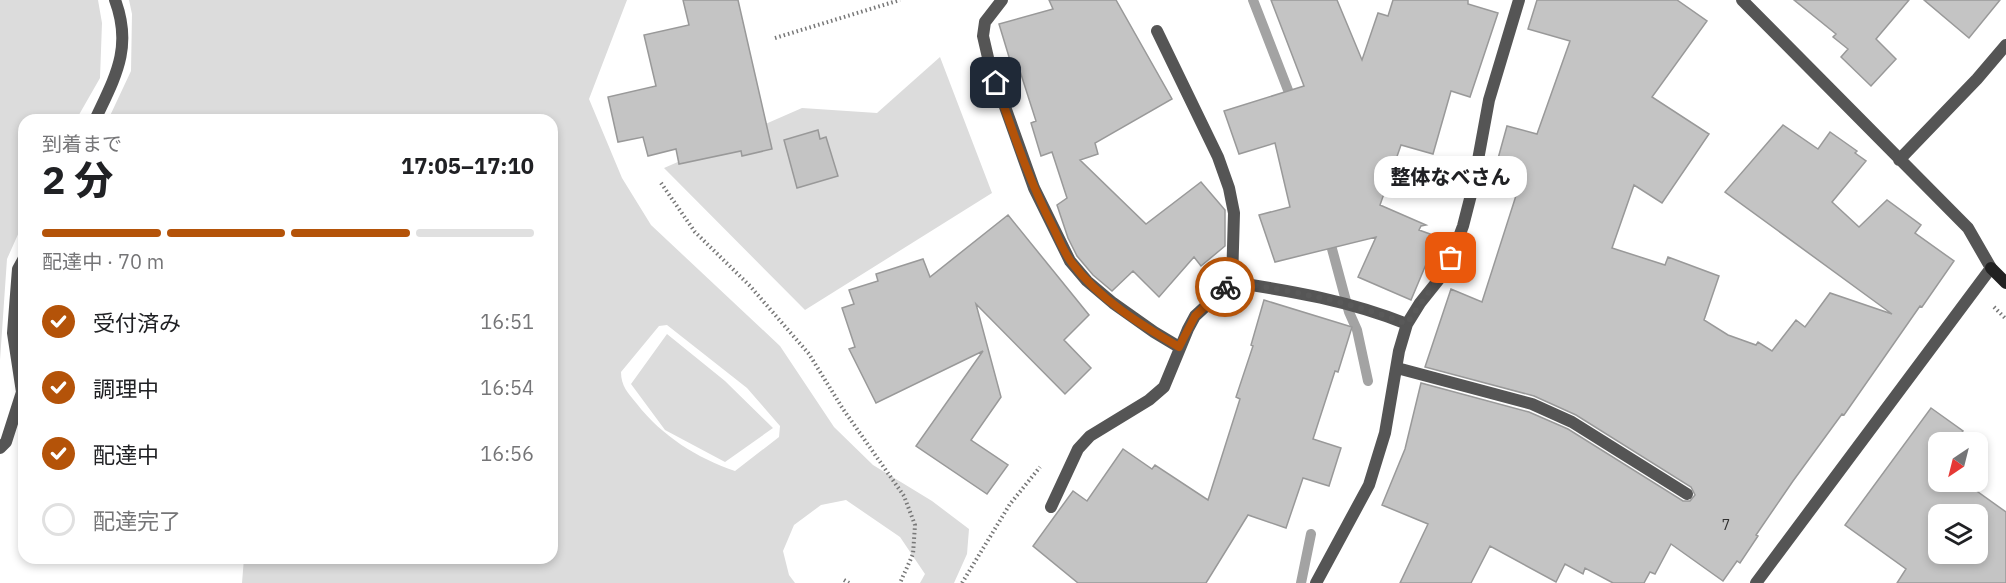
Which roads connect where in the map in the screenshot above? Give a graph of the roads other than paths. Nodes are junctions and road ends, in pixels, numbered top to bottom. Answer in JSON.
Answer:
{"nodes":[{"id":1,"x":115,"y":0,"type":"edge"},
{"id":2,"x":1002,"y":0,"type":"edge"},
{"id":3,"x":1519,"y":0,"type":"edge"},
{"id":4,"x":1742,"y":0,"type":"edge"},
{"id":5,"x":1157,"y":31,"type":"dead end"},
{"id":6,"x":2006,"y":45,"type":"edge"},
{"id":7,"x":98,"y":114,"type":"edge"},
{"id":8,"x":1899,"y":159,"type":"junction"},
{"id":9,"x":1991,"y":268,"type":"junction"},
{"id":10,"x":18,"y":269,"type":"edge"},
{"id":11,"x":1232,"y":282,"type":"junction"},
{"id":12,"x":2006,"y":283,"type":"edge"},
{"id":13,"x":1407,"y":324,"type":"junction"},
{"id":14,"x":1179,"y":347,"type":"junction"},
{"id":15,"x":18,"y":366,"type":"edge"},
{"id":16,"x":1397,"y":368,"type":"junction"},
{"id":17,"x":18,"y":404,"type":"edge"},
{"id":18,"x":0,"y":448,"type":"edge"},
{"id":19,"x":1687,"y":494,"type":"dead end"},
{"id":20,"x":1051,"y":507,"type":"dead end"},
{"id":21,"x":1316,"y":583,"type":"edge"},
{"id":22,"x":1756,"y":583,"type":"edge"}],
"edges":[{"from":1,"to":7,"type":"street"},
{"from":2,"to":14,"type":"street"},
{"from":3,"to":13,"type":"street"},
{"from":4,"to":8,"type":"street"},
{"from":5,"to":11,"type":"street"},
{"from":6,"to":8,"type":"street"},
{"from":8,"to":9,"type":"street"},
{"from":9,"to":12,"type":"street"},
{"from":9,"to":22,"type":"street"},
{"from":10,"to":15,"type":"street"},
{"from":11,"to":13,"type":"street"},
{"from":11,"to":14,"type":"street"},
{"from":13,"to":16,"type":"street"},
{"from":14,"to":20,"type":"street"},
{"from":16,"to":19,"type":"street"},
{"from":16,"to":21,"type":"street"},
{"from":17,"to":18,"type":"street"}]}
